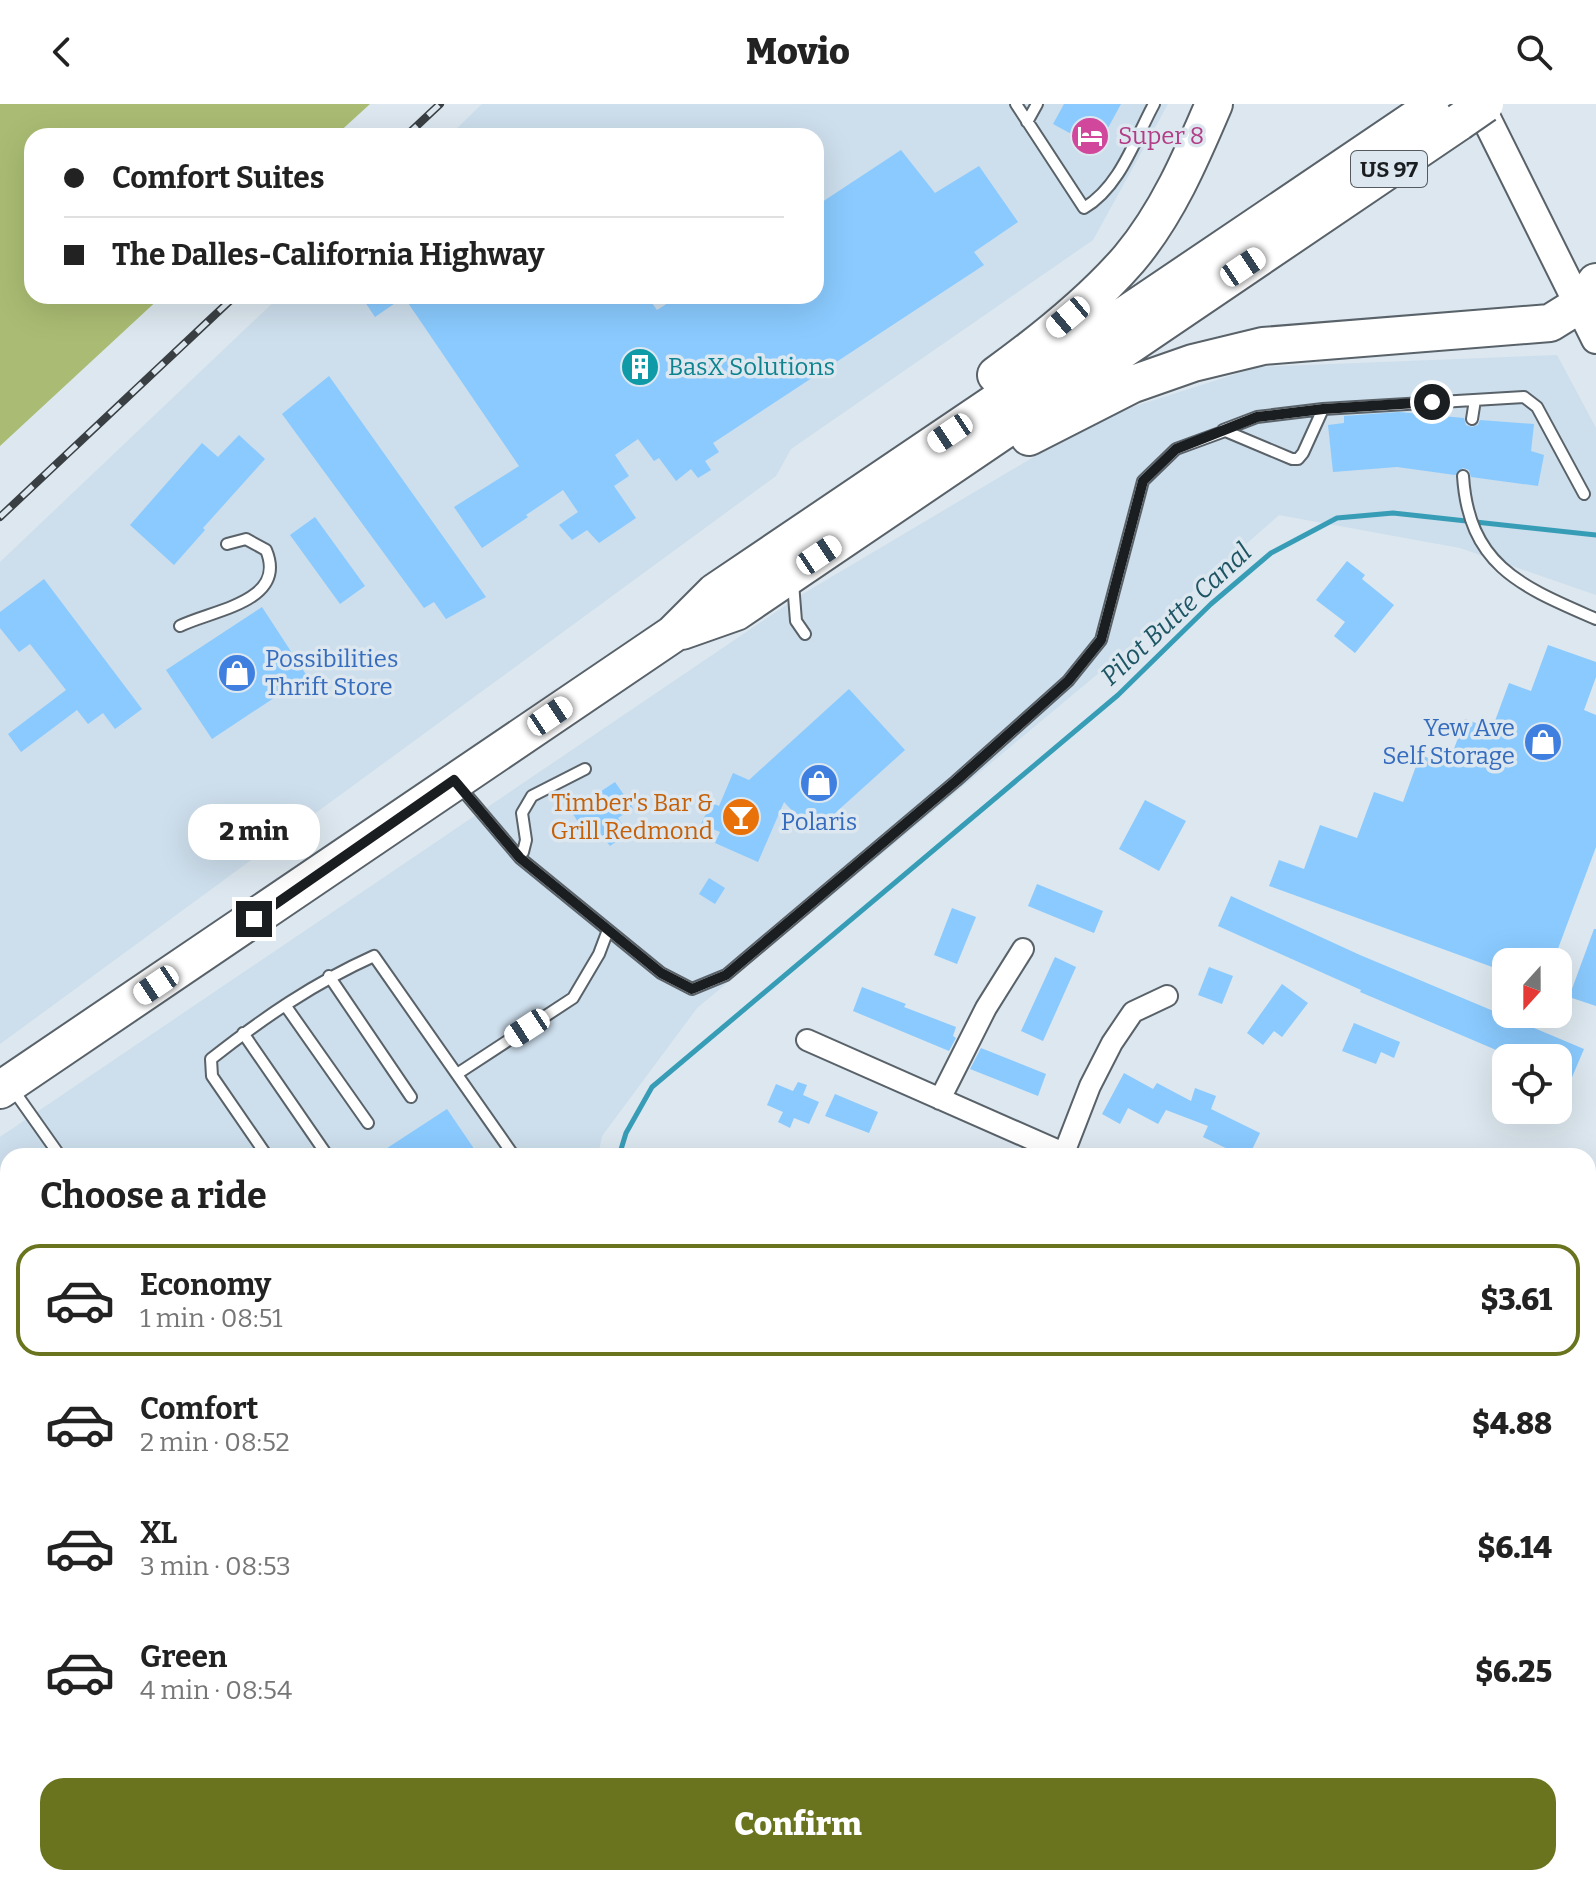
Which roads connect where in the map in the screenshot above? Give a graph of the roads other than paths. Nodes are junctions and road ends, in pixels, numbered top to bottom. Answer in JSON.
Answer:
{"nodes":[{"id":1,"x":1016,"y":104,"type":"edge"},
{"id":2,"x":1037,"y":104,"type":"edge"},
{"id":3,"x":1154,"y":104,"type":"edge"},
{"id":4,"x":1214,"y":104,"type":"edge"},
{"id":5,"x":1465,"y":108,"type":"edge"},
{"id":6,"x":1027,"y":122,"type":"junction"},
{"id":7,"x":1588,"y":293,"type":"edge"},
{"id":8,"x":1596,"y":339,"type":"edge"},
{"id":9,"x":1475,"y":400,"type":"junction"},
{"id":10,"x":1323,"y":409,"type":"junction"},
{"id":11,"x":1472,"y":419,"type":"dead end"},
{"id":12,"x":1225,"y":431,"type":"junction"},
{"id":13,"x":1463,"y":476,"type":"dead end"},
{"id":14,"x":915,"y":489,"type":"junction"},
{"id":15,"x":1584,"y":494,"type":"dead end"},
{"id":16,"x":227,"y":544,"type":"dead end"},
{"id":17,"x":784,"y":562,"type":"junction"},
{"id":18,"x":1596,"y":619,"type":"edge"},
{"id":19,"x":180,"y":626,"type":"dead end"},
{"id":20,"x":805,"y":634,"type":"dead end"},
{"id":21,"x":585,"y":769,"type":"dead end"},
{"id":22,"x":454,"y":780,"type":"junction"},
{"id":23,"x":516,"y":853,"type":"junction"},
{"id":24,"x":608,"y":930,"type":"junction"},
{"id":25,"x":1023,"y":949,"type":"dead end"},
{"id":26,"x":329,"y":976,"type":"junction"},
{"id":27,"x":1167,"y":996,"type":"dead end"},
{"id":28,"x":285,"y":1005,"type":"junction"},
{"id":29,"x":243,"y":1033,"type":"junction"},
{"id":30,"x":807,"y":1040,"type":"dead end"},
{"id":31,"x":457,"y":1074,"type":"junction"},
{"id":32,"x":5,"y":1084,"type":"edge"},
{"id":33,"x":411,"y":1097,"type":"dead end"},
{"id":34,"x":940,"y":1099,"type":"junction"},
{"id":35,"x":368,"y":1123,"type":"dead end"},
{"id":36,"x":54,"y":1148,"type":"edge"},
{"id":37,"x":262,"y":1148,"type":"edge"},
{"id":38,"x":322,"y":1148,"type":"edge"},
{"id":39,"x":508,"y":1148,"type":"edge"},
{"id":40,"x":1053,"y":1148,"type":"edge"},
{"id":41,"x":1069,"y":1148,"type":"edge"}],
"edges":[{"from":1,"to":6,"type":"lane"},
{"from":2,"to":6,"type":"lane"},
{"from":3,"to":6,"type":"lane"},
{"from":4,"to":17,"type":"highway"},
{"from":5,"to":7,"type":"main road"},
{"from":5,"to":14,"type":"highway","number":"US 97"},
{"from":5,"to":17,"type":"highway","number":"US 97"},
{"from":7,"to":8,"type":"main road"},
{"from":7,"to":14,"type":"highway"},
{"from":9,"to":10,"type":"lane"},
{"from":9,"to":11,"type":"lane"},
{"from":9,"to":15,"type":"lane"},
{"from":10,"to":12,"type":"lane"},
{"from":10,"to":12,"type":"lane"},
{"from":12,"to":24,"type":"lane"},
{"from":13,"to":18,"type":"lane"},
{"from":14,"to":17,"type":"highway","number":"US 97"},
{"from":16,"to":19,"type":"lane"},
{"from":17,"to":20,"type":"lane"},
{"from":17,"to":22,"type":"highway","number":"US 97"},
{"from":21,"to":23,"type":"lane"},
{"from":22,"to":23,"type":"lane"},
{"from":22,"to":32,"type":"highway","number":"US 97"},
{"from":23,"to":24,"type":"lane"},
{"from":24,"to":31,"type":"lane"},
{"from":25,"to":34,"type":"street"},
{"from":26,"to":28,"type":"lane"},
{"from":26,"to":31,"type":"lane"},
{"from":26,"to":33,"type":"lane"},
{"from":27,"to":41,"type":"street"},
{"from":28,"to":29,"type":"lane"},
{"from":28,"to":35,"type":"lane"},
{"from":29,"to":37,"type":"lane"},
{"from":29,"to":38,"type":"lane"},
{"from":30,"to":34,"type":"street"},
{"from":31,"to":39,"type":"lane"},
{"from":32,"to":36,"type":"lane"},
{"from":34,"to":40,"type":"street"}]}
